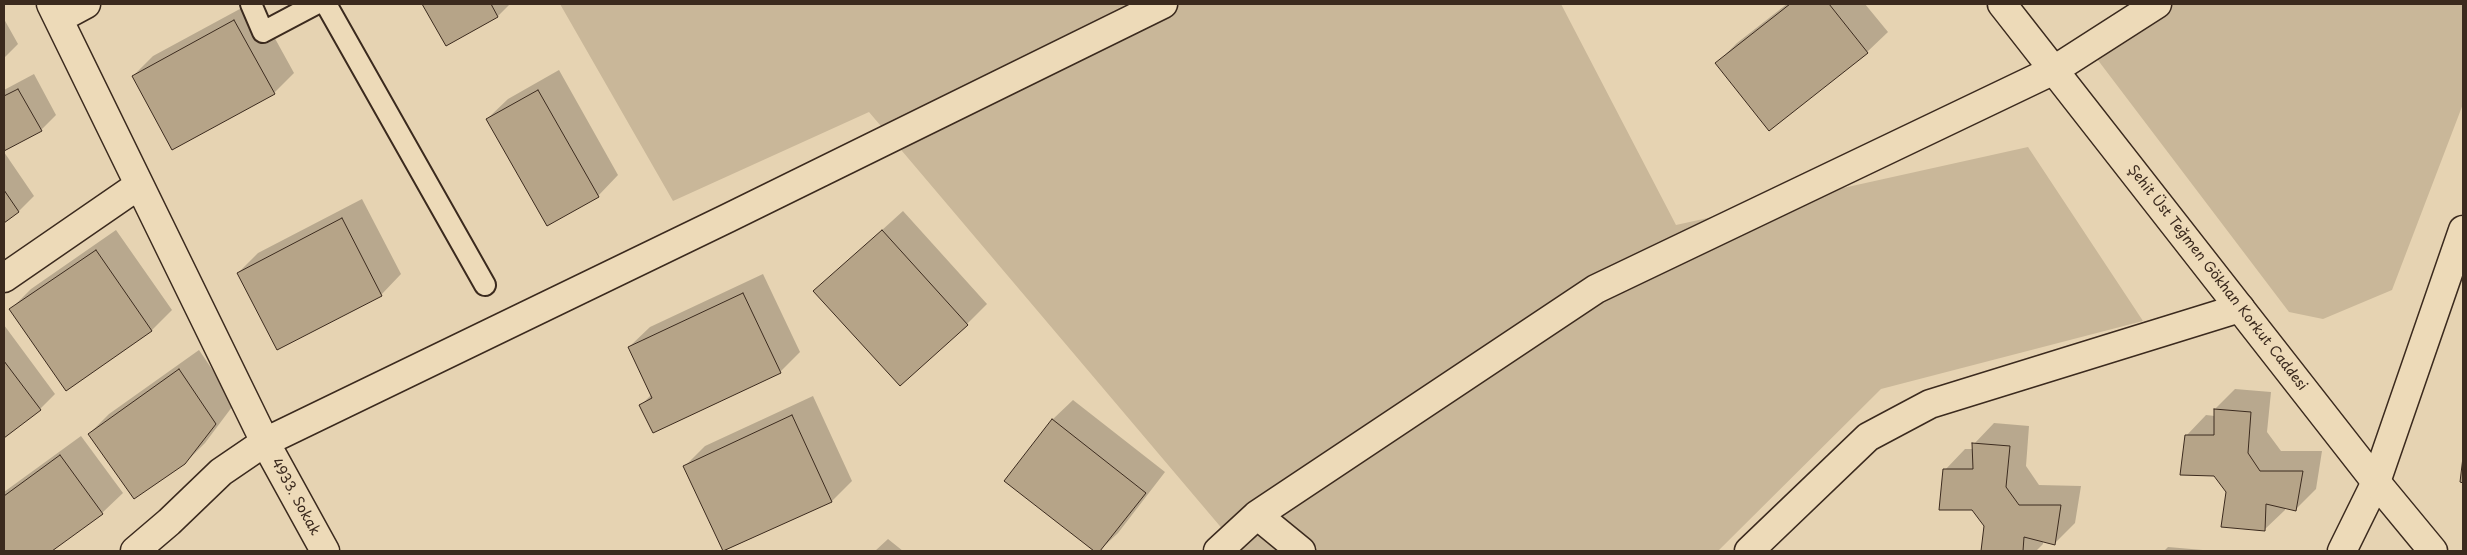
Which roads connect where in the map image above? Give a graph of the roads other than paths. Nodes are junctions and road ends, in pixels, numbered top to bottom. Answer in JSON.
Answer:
{"nodes":[{"id":1,"x":86,"y":4,"type":"edge"},
{"id":2,"x":251,"y":4,"type":"edge"},
{"id":3,"x":316,"y":4,"type":"edge"},
{"id":4,"x":326,"y":4,"type":"edge"},
{"id":5,"x":1163,"y":4,"type":"edge"},
{"id":6,"x":2002,"y":4,"type":"edge"},
{"id":7,"x":2156,"y":4,"type":"edge"},
{"id":8,"x":55,"y":11,"type":"edge"},
{"id":9,"x":2054,"y":70,"type":"junction"},
{"id":10,"x":139,"y":185,"type":"junction"},
{"id":11,"x":2463,"y":230,"type":"edge"},
{"id":12,"x":4,"y":278,"type":"edge"},
{"id":13,"x":485,"y":285,"type":"dead end"},
{"id":14,"x":2240,"y":308,"type":"junction"},
{"id":15,"x":265,"y":442,"type":"junction"},
{"id":16,"x":2376,"y":482,"type":"junction"},
{"id":17,"x":1257,"y":515,"type":"junction"},
{"id":18,"x":135,"y":551,"type":"edge"},
{"id":19,"x":325,"y":551,"type":"edge"},
{"id":20,"x":1218,"y":551,"type":"edge"},
{"id":21,"x":1301,"y":551,"type":"edge"},
{"id":22,"x":1749,"y":551,"type":"edge"},
{"id":23,"x":2342,"y":551,"type":"edge"},
{"id":24,"x":2433,"y":551,"type":"edge"}],
"edges":[{"from":1,"to":8,"type":"street"},
{"from":2,"to":3,"type":"lane"},
{"from":4,"to":13,"type":"lane"},
{"from":5,"to":15,"type":"street"},
{"from":6,"to":9,"type":"street","name":"Şehit Üst Teğmen Gökhan Korkut Caddesi"},
{"from":7,"to":9,"type":"street"},
{"from":8,"to":10,"type":"street","name":"4933. Sokak"},
{"from":9,"to":14,"type":"street","name":"Şehit Üst Teğmen Gökhan Korkut Caddesi"},
{"from":9,"to":17,"type":"street"},
{"from":10,"to":12,"type":"street"},
{"from":10,"to":15,"type":"street","name":"4933. Sokak"},
{"from":11,"to":16,"type":"street"},
{"from":14,"to":16,"type":"street","name":"Şehit Üst Teğmen Gökhan Korkut Caddesi"},
{"from":14,"to":22,"type":"street"},
{"from":15,"to":18,"type":"street"},
{"from":15,"to":19,"type":"street","name":"4933. Sokak"},
{"from":16,"to":23,"type":"street"},
{"from":16,"to":24,"type":"street","name":"Şehit Üst Teğmen Gökhan Korkut Caddesi"},
{"from":17,"to":20,"type":"street"},
{"from":17,"to":21,"type":"street"}]}
